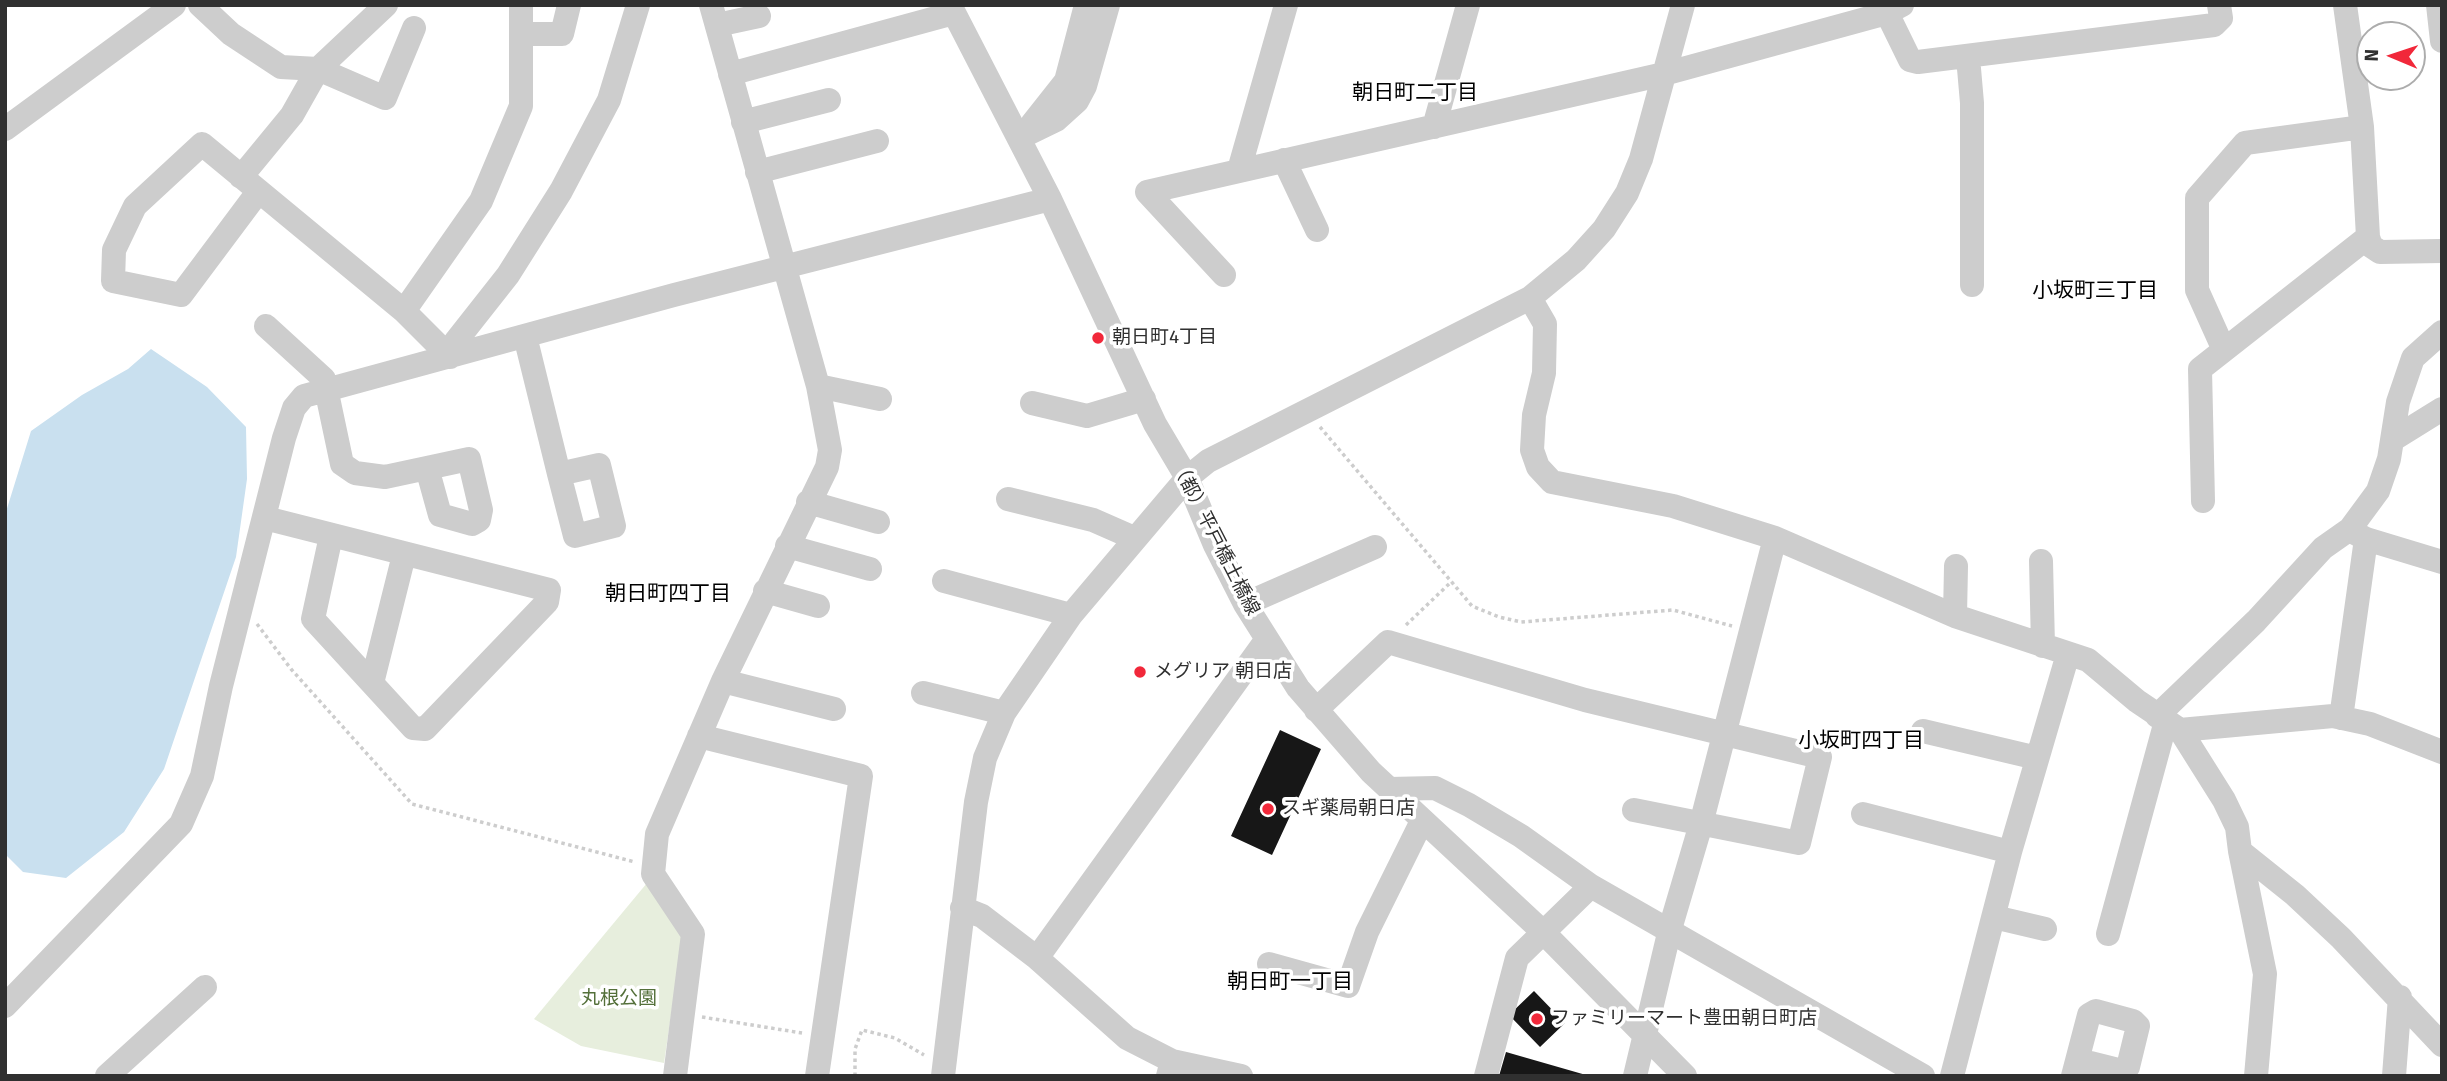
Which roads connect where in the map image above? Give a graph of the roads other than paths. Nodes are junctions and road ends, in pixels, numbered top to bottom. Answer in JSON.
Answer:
{"nodes":[{"id":1,"x":174,"y":5,"type":"edge"},
{"id":2,"x":200,"y":5,"type":"edge"},
{"id":3,"x":386,"y":5,"type":"edge"},
{"id":4,"x":521,"y":5,"type":"edge"},
{"id":5,"x":569,"y":5,"type":"edge"},
{"id":6,"x":638,"y":5,"type":"edge"},
{"id":7,"x":1086,"y":5,"type":"edge"},
{"id":8,"x":1108,"y":5,"type":"edge"},
{"id":9,"x":1286,"y":5,"type":"edge"},
{"id":10,"x":1468,"y":5,"type":"edge"},
{"id":11,"x":1683,"y":5,"type":"edge"},
{"id":12,"x":2219,"y":5,"type":"edge"},
{"id":13,"x":2345,"y":5,"type":"edge"},
{"id":14,"x":2438,"y":5,"type":"edge"},
{"id":15,"x":952,"y":9,"type":"edge"},
{"id":16,"x":1895,"y":9,"type":"edge"},
{"id":17,"x":714,"y":15,"type":"edge"},
{"id":18,"x":759,"y":16,"type":"dead end"},
{"id":19,"x":414,"y":27,"type":"dead end"},
{"id":20,"x":522,"y":34,"type":"junction"},
{"id":21,"x":2442,"y":41,"type":"edge"},
{"id":22,"x":1968,"y":57,"type":"junction"},
{"id":23,"x":318,"y":69,"type":"junction"},
{"id":24,"x":730,"y":74,"type":"junction"},
{"id":25,"x":1664,"y":75,"type":"junction"},
{"id":26,"x":829,"y":100,"type":"dead end"},
{"id":27,"x":743,"y":122,"type":"junction"},
{"id":28,"x":1434,"y":127,"type":"junction"},
{"id":29,"x":2362,"y":127,"type":"junction"},
{"id":30,"x":5,"y":129,"type":"edge"},
{"id":31,"x":1019,"y":138,"type":"junction"},
{"id":32,"x":877,"y":141,"type":"dead end"},
{"id":33,"x":1284,"y":160,"type":"junction"},
{"id":34,"x":1239,"y":170,"type":"junction"},
{"id":35,"x":757,"y":172,"type":"junction"},
{"id":36,"x":250,"y":185,"type":"junction"},
{"id":37,"x":1050,"y":199,"type":"junction"},
{"id":38,"x":1317,"y":229,"type":"dead end"},
{"id":39,"x":2368,"y":237,"type":"junction"},
{"id":40,"x":2442,"y":251,"type":"edge"},
{"id":41,"x":784,"y":268,"type":"junction"},
{"id":42,"x":1224,"y":275,"type":"dead end"},
{"id":43,"x":1972,"y":285,"type":"dead end"},
{"id":44,"x":1530,"y":298,"type":"junction"},
{"id":45,"x":404,"y":311,"type":"junction"},
{"id":46,"x":267,"y":326,"type":"dead end"},
{"id":47,"x":2442,"y":332,"type":"edge"},
{"id":48,"x":525,"y":336,"type":"junction"},
{"id":49,"x":2224,"y":350,"type":"junction"},
{"id":50,"x":450,"y":358,"type":"junction"},
{"id":51,"x":818,"y":386,"type":"junction"},
{"id":52,"x":325,"y":391,"type":"junction"},
{"id":53,"x":880,"y":399,"type":"dead end"},
{"id":54,"x":1144,"y":400,"type":"junction"},
{"id":55,"x":1032,"y":403,"type":"dead end"},
{"id":56,"x":2442,"y":409,"type":"edge"},
{"id":57,"x":2392,"y":440,"type":"junction"},
{"id":58,"x":427,"y":468,"type":"dead end"},
{"id":59,"x":559,"y":474,"type":"dead end"},
{"id":60,"x":1187,"y":478,"type":"junction"},
{"id":61,"x":1008,"y":499,"type":"dead end"},
{"id":62,"x":2203,"y":501,"type":"dead end"},
{"id":63,"x":808,"y":502,"type":"junction"},
{"id":64,"x":265,"y":518,"type":"junction"},
{"id":65,"x":878,"y":522,"type":"dead end"},
{"id":66,"x":2358,"y":534,"type":"junction"},
{"id":67,"x":331,"y":536,"type":"junction"},
{"id":68,"x":1135,"y":538,"type":"junction"},
{"id":69,"x":1775,"y":538,"type":"junction"},
{"id":70,"x":787,"y":546,"type":"junction"},
{"id":71,"x":1375,"y":547,"type":"dead end"},
{"id":72,"x":404,"y":555,"type":"junction"},
{"id":73,"x":2041,"y":561,"type":"dead end"},
{"id":74,"x":2442,"y":562,"type":"edge"},
{"id":75,"x":1956,"y":566,"type":"dead end"},
{"id":76,"x":870,"y":569,"type":"dead end"},
{"id":77,"x":944,"y":581,"type":"dead end"},
{"id":78,"x":765,"y":591,"type":"junction"},
{"id":79,"x":1245,"y":604,"type":"junction"},
{"id":80,"x":818,"y":606,"type":"dead end"},
{"id":81,"x":1071,"y":615,"type":"junction"},
{"id":82,"x":1955,"y":617,"type":"junction"},
{"id":83,"x":1267,"y":639,"type":"junction"},
{"id":84,"x":2043,"y":646,"type":"junction"},
{"id":85,"x":2067,"y":654,"type":"junction"},
{"id":86,"x":723,"y":681,"type":"junction"},
{"id":87,"x":372,"y":683,"type":"junction"},
{"id":88,"x":923,"y":693,"type":"dead end"},
{"id":89,"x":834,"y":709,"type":"dead end"},
{"id":90,"x":1316,"y":710,"type":"junction"},
{"id":91,"x":1004,"y":713,"type":"junction"},
{"id":92,"x":2342,"y":718,"type":"junction"},
{"id":93,"x":2168,"y":722,"type":"junction"},
{"id":94,"x":1923,"y":731,"type":"dead end"},
{"id":95,"x":1722,"y":735,"type":"junction"},
{"id":96,"x":699,"y":736,"type":"junction"},
{"id":97,"x":2442,"y":752,"type":"edge"},
{"id":98,"x":2037,"y":758,"type":"junction"},
{"id":99,"x":1389,"y":789,"type":"junction"},
{"id":100,"x":1634,"y":810,"type":"dead end"},
{"id":101,"x":1863,"y":814,"type":"dead end"},
{"id":102,"x":1422,"y":821,"type":"junction"},
{"id":103,"x":1701,"y":824,"type":"junction"},
{"id":104,"x":2240,"y":851,"type":"junction"},
{"id":105,"x":2010,"y":852,"type":"junction"},
{"id":106,"x":1591,"y":886,"type":"junction"},
{"id":107,"x":962,"y":908,"type":"junction"},
{"id":108,"x":1994,"y":917,"type":"junction"},
{"id":109,"x":1670,"y":929,"type":"junction"},
{"id":110,"x":2045,"y":929,"type":"dead end"},
{"id":111,"x":1542,"y":931,"type":"junction"},
{"id":112,"x":2108,"y":934,"type":"dead end"},
{"id":113,"x":1037,"y":958,"type":"junction"},
{"id":114,"x":1269,"y":964,"type":"dead end"},
{"id":115,"x":205,"y":987,"type":"dead end"},
{"id":116,"x":2400,"y":998,"type":"junction"},
{"id":117,"x":5,"y":1006,"type":"edge"},
{"id":118,"x":1645,"y":1037,"type":"junction"},
{"id":119,"x":2442,"y":1045,"type":"edge"},
{"id":120,"x":1170,"y":1068,"type":"edge"},
{"id":121,"x":943,"y":1071,"type":"edge"},
{"id":122,"x":107,"y":1076,"type":"edge"},
{"id":123,"x":675,"y":1076,"type":"edge"},
{"id":124,"x":817,"y":1076,"type":"edge"},
{"id":125,"x":1241,"y":1076,"type":"edge"},
{"id":126,"x":1486,"y":1076,"type":"edge"},
{"id":127,"x":1635,"y":1076,"type":"edge"},
{"id":128,"x":1685,"y":1076,"type":"edge"},
{"id":129,"x":1923,"y":1076,"type":"edge"},
{"id":130,"x":1952,"y":1076,"type":"edge"},
{"id":131,"x":2256,"y":1076,"type":"edge"},
{"id":132,"x":2394,"y":1076,"type":"edge"}],
"edges":[{"from":1,"to":30,"type":"street"},
{"from":2,"to":23,"type":"street"},
{"from":3,"to":23,"type":"street"},
{"from":4,"to":20,"type":"street"},
{"from":5,"to":20,"type":"street"},
{"from":6,"to":50,"type":"street"},
{"from":7,"to":31,"type":"street"},
{"from":8,"to":31,"type":"street"},
{"from":9,"to":34,"type":"street"},
{"from":10,"to":28,"type":"street"},
{"from":11,"to":25,"type":"street"},
{"from":12,"to":22,"type":"street"},
{"from":13,"to":29,"type":"street"},
{"from":14,"to":21,"type":"street"},
{"from":15,"to":24,"type":"street"},
{"from":15,"to":31,"type":"street","name":"（都）平戸橋土橋線"},
{"from":16,"to":22,"type":"street"},
{"from":16,"to":25,"type":"street"},
{"from":17,"to":18,"type":"street"},
{"from":17,"to":24,"type":"street"},
{"from":19,"to":23,"type":"street"},
{"from":20,"to":45,"type":"street"},
{"from":22,"to":43,"type":"street"},
{"from":23,"to":36,"type":"street"},
{"from":24,"to":27,"type":"street"},
{"from":25,"to":28,"type":"street"},
{"from":25,"to":44,"type":"street"},
{"from":26,"to":27,"type":"street"},
{"from":27,"to":35,"type":"street"},
{"from":28,"to":33,"type":"street"},
{"from":29,"to":39,"type":"street"},
{"from":29,"to":49,"type":"street"},
{"from":31,"to":37,"type":"street","name":"（都）平戸橋土橋線"},
{"from":32,"to":35,"type":"street"},
{"from":33,"to":34,"type":"street"},
{"from":33,"to":38,"type":"street"},
{"from":34,"to":42,"type":"street"},
{"from":35,"to":41,"type":"street"},
{"from":36,"to":36,"type":"street"},
{"from":36,"to":45,"type":"street"},
{"from":37,"to":41,"type":"street"},
{"from":37,"to":54,"type":"street","name":"（都）平戸橋土橋線"},
{"from":39,"to":40,"type":"street"},
{"from":39,"to":49,"type":"street"},
{"from":41,"to":48,"type":"street"},
{"from":41,"to":51,"type":"street"},
{"from":44,"to":60,"type":"street"},
{"from":44,"to":69,"type":"street"},
{"from":45,"to":50,"type":"street"},
{"from":46,"to":52,"type":"street"},
{"from":47,"to":57,"type":"street"},
{"from":48,"to":50,"type":"street"},
{"from":48,"to":59,"type":"street"},
{"from":49,"to":62,"type":"street"},
{"from":50,"to":52,"type":"street"},
{"from":51,"to":53,"type":"street"},
{"from":51,"to":63,"type":"street"},
{"from":52,"to":58,"type":"street"},
{"from":52,"to":64,"type":"street"},
{"from":54,"to":55,"type":"street"},
{"from":54,"to":60,"type":"street","name":"（都）平戸橋土橋線"},
{"from":56,"to":57,"type":"street"},
{"from":57,"to":66,"type":"street"},
{"from":60,"to":68,"type":"street"},
{"from":60,"to":79,"type":"street","name":"（都）平戸橋土橋線"},
{"from":61,"to":68,"type":"street"},
{"from":63,"to":65,"type":"street"},
{"from":63,"to":70,"type":"street"},
{"from":64,"to":67,"type":"street"},
{"from":64,"to":117,"type":"street"},
{"from":66,"to":74,"type":"street"},
{"from":66,"to":92,"type":"street"},
{"from":66,"to":93,"type":"street"},
{"from":67,"to":72,"type":"street"},
{"from":67,"to":87,"type":"street"},
{"from":68,"to":81,"type":"street"},
{"from":69,"to":82,"type":"street"},
{"from":69,"to":95,"type":"street"},
{"from":70,"to":76,"type":"street"},
{"from":70,"to":78,"type":"street"},
{"from":71,"to":79,"type":"street"},
{"from":72,"to":87,"type":"street"},
{"from":72,"to":87,"type":"street"},
{"from":73,"to":84,"type":"street"},
{"from":75,"to":82,"type":"street"},
{"from":77,"to":81,"type":"street"},
{"from":78,"to":80,"type":"street"},
{"from":78,"to":86,"type":"street"},
{"from":79,"to":83,"type":"street","name":"（都）平戸橋土橋線"},
{"from":81,"to":91,"type":"street"},
{"from":82,"to":84,"type":"street"},
{"from":83,"to":90,"type":"street","name":"（都）平戸橋土橋線"},
{"from":83,"to":113,"type":"street"},
{"from":84,"to":85,"type":"street"},
{"from":85,"to":93,"type":"street"},
{"from":85,"to":98,"type":"street"},
{"from":86,"to":89,"type":"street"},
{"from":86,"to":96,"type":"street"},
{"from":88,"to":91,"type":"street"},
{"from":90,"to":95,"type":"street"},
{"from":90,"to":99,"type":"street","name":"（都）平戸橋土橋線"},
{"from":91,"to":107,"type":"street"},
{"from":92,"to":93,"type":"street"},
{"from":92,"to":97,"type":"street"},
{"from":93,"to":104,"type":"street"},
{"from":93,"to":112,"type":"street"},
{"from":94,"to":98,"type":"street"},
{"from":95,"to":103,"type":"street"},
{"from":95,"to":103,"type":"street"},
{"from":96,"to":123,"type":"street"},
{"from":96,"to":124,"type":"street"},
{"from":98,"to":105,"type":"street"},
{"from":99,"to":102,"type":"street","name":"（都）平戸橋土橋線"},
{"from":99,"to":106,"type":"street"},
{"from":100,"to":103,"type":"street"},
{"from":101,"to":105,"type":"street"},
{"from":102,"to":111,"type":"street","name":"（都）平戸橋土橋線"},
{"from":102,"to":114,"type":"street"},
{"from":103,"to":109,"type":"street"},
{"from":104,"to":116,"type":"street"},
{"from":104,"to":131,"type":"street"},
{"from":105,"to":108,"type":"street"},
{"from":106,"to":109,"type":"street"},
{"from":106,"to":111,"type":"street"},
{"from":107,"to":113,"type":"street"},
{"from":107,"to":121,"type":"street"},
{"from":108,"to":110,"type":"street"},
{"from":108,"to":130,"type":"street"},
{"from":109,"to":118,"type":"street"},
{"from":109,"to":129,"type":"street"},
{"from":111,"to":118,"type":"street","name":"（都）平戸橋土橋線"},
{"from":111,"to":126,"type":"street"},
{"from":113,"to":120,"type":"street"},
{"from":115,"to":122,"type":"street"},
{"from":116,"to":119,"type":"street"},
{"from":116,"to":132,"type":"street"},
{"from":118,"to":127,"type":"street"},
{"from":118,"to":128,"type":"street","name":"（都）平戸橋土橋線"},
{"from":120,"to":125,"type":"street"}]}
